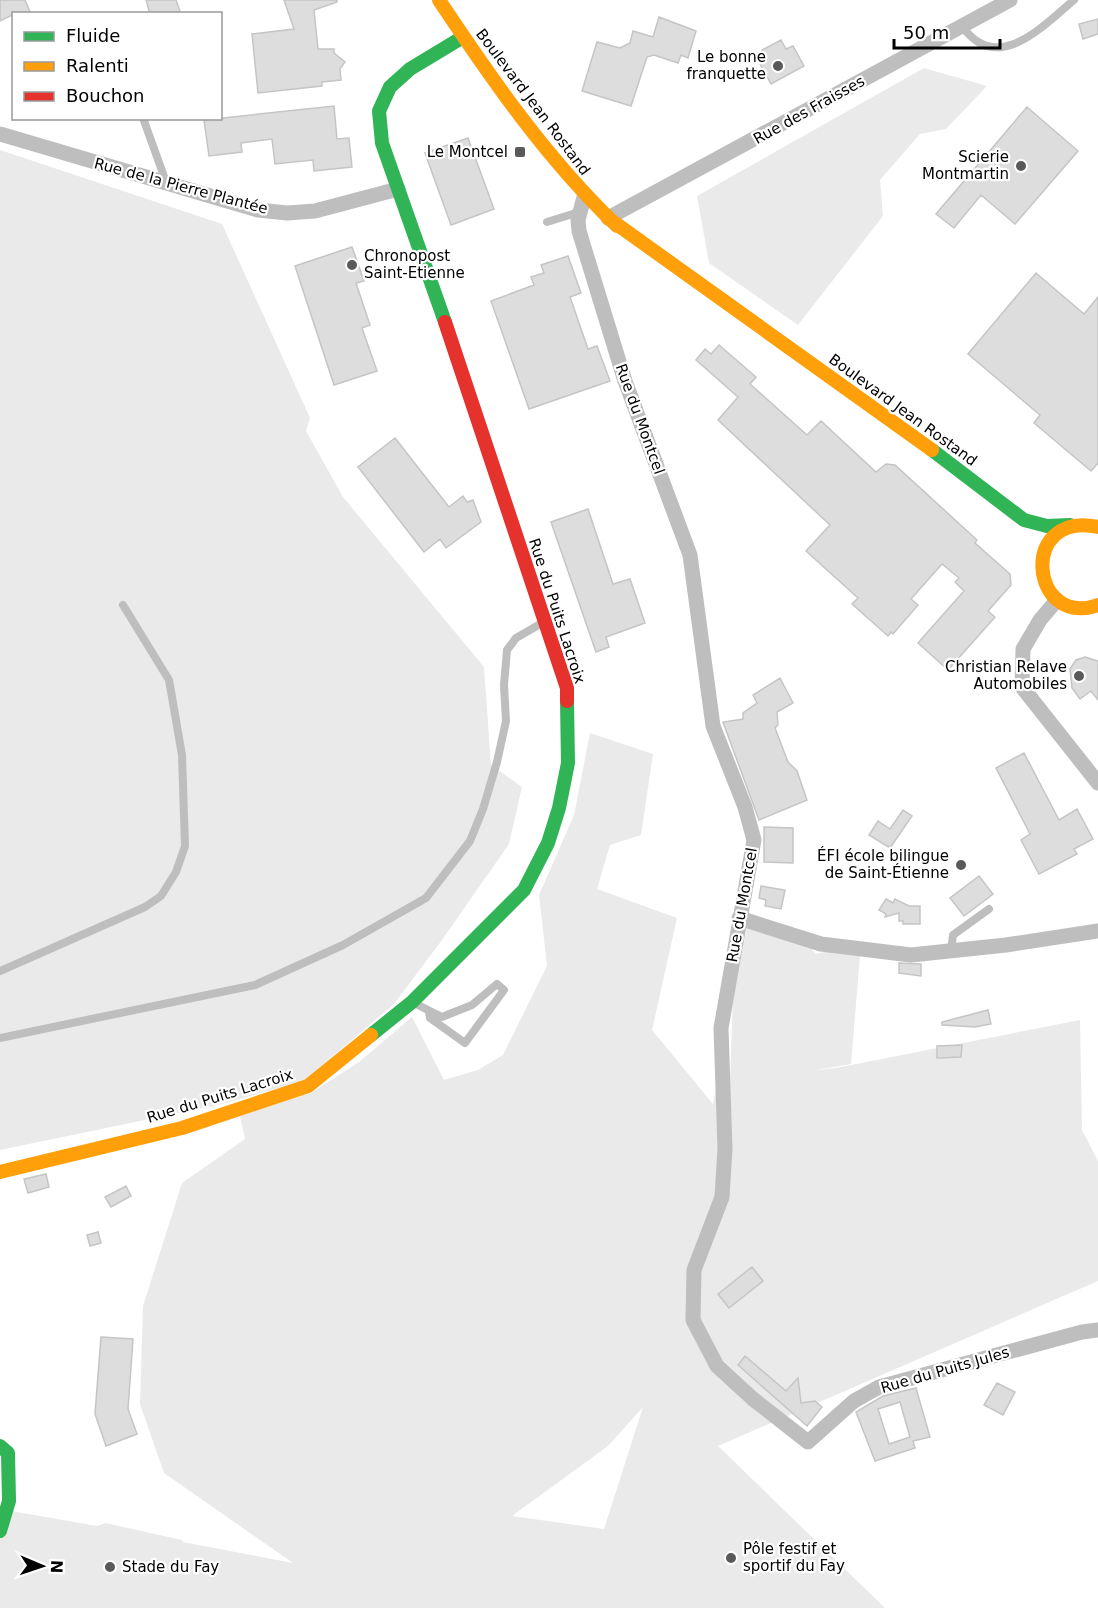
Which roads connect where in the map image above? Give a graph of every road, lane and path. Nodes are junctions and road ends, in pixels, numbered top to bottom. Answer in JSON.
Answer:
{"nodes":[{"id":1,"x":439,"y":0,"type":"edge"},
{"id":2,"x":1010,"y":0,"type":"edge"},
{"id":3,"x":1074,"y":0,"type":"edge"},
{"id":4,"x":962,"y":26,"type":"junction"},
{"id":5,"x":463,"y":37,"type":"junction"},
{"id":6,"x":144,"y":120,"type":"edge"},
{"id":7,"x":0,"y":134,"type":"edge"},
{"id":8,"x":166,"y":184,"type":"junction"},
{"id":9,"x":398,"y":189,"type":"junction"},
{"id":10,"x":584,"y":197,"type":"junction"},
{"id":11,"x":579,"y":212,"type":"junction"},
{"id":12,"x":608,"y":218,"type":"junction"},
{"id":13,"x":547,"y":222,"type":"dead end"},
{"id":14,"x":1024,"y":520,"type":"junction"},
{"id":15,"x":1070,"y":525,"type":"junction"},
{"id":16,"x":1098,"y":527,"type":"edge"},
{"id":17,"x":1036,"y":545,"type":"junction"},
{"id":18,"x":1057,"y":600,"type":"junction"},
{"id":19,"x":123,"y":605,"type":"dead end"},
{"id":20,"x":1096,"y":607,"type":"edge"},
{"id":21,"x":545,"y":621,"type":"junction"},
{"id":22,"x":1098,"y":783,"type":"edge"},
{"id":23,"x":989,"y":909,"type":"dead end"},
{"id":24,"x":739,"y":918,"type":"junction"},
{"id":25,"x":1098,"y":931,"type":"edge"},
{"id":26,"x":951,"y":951,"type":"junction"},
{"id":27,"x":0,"y":971,"type":"edge"},
{"id":28,"x":412,"y":1002,"type":"junction"},
{"id":29,"x":429,"y":1012,"type":"junction"},
{"id":30,"x":0,"y":1038,"type":"edge"},
{"id":31,"x":0,"y":1172,"type":"edge"},
{"id":32,"x":1098,"y":1330,"type":"edge"},
{"id":33,"x":808,"y":1442,"type":"joint"},
{"id":34,"x":0,"y":1446,"type":"edge"},
{"id":35,"x":0,"y":1531,"type":"edge"}],
"edges":[{"from":1,"to":5,"type":"street","name":"Boulevard Jean Rostand"},
{"from":2,"to":4,"type":"street","name":"Rue des Fraisses"},
{"from":3,"to":4,"type":"lane"},
{"from":4,"to":12,"type":"street","name":"Rue des Fraisses"},
{"from":5,"to":9,"type":"street","name":"Rue du Puits Lacroix"},
{"from":5,"to":10,"type":"street","name":"Boulevard Jean Rostand"},
{"from":6,"to":8,"type":"lane"},
{"from":7,"to":8,"type":"street","name":"Rue de la Pierre Plantée"},
{"from":8,"to":9,"type":"street","name":"Rue de la Pierre Plantée"},
{"from":9,"to":21,"type":"street","name":"Rue du Puits Lacroix"},
{"from":10,"to":11,"type":"street","name":"Rue du Montcel"},
{"from":10,"to":12,"type":"street","name":"Boulevard Jean Rostand"},
{"from":11,"to":13,"type":"lane"},
{"from":11,"to":24,"type":"street","name":"Rue du Montcel"},
{"from":12,"to":14,"type":"street","name":"Boulevard Jean Rostand"},
{"from":14,"to":15,"type":"street"},
{"from":14,"to":17,"type":"street"},
{"from":15,"to":16,"type":"street"},
{"from":15,"to":17,"type":"street"},
{"from":17,"to":18,"type":"street"},
{"from":18,"to":20,"type":"street"},
{"from":18,"to":22,"type":"street"},
{"from":19,"to":27,"type":"lane"},
{"from":21,"to":28,"type":"street","name":"Rue du Puits Lacroix"},
{"from":21,"to":30,"type":"lane"},
{"from":23,"to":26,"type":"lane"},
{"from":24,"to":26,"type":"street"},
{"from":24,"to":33,"type":"street","name":"Rue du Montcel"},
{"from":25,"to":26,"type":"street"},
{"from":28,"to":29,"type":"lane"},
{"from":28,"to":31,"type":"street","name":"Rue du Puits Lacroix"},
{"from":29,"to":29,"type":"lane"},
{"from":32,"to":33,"type":"street","name":"Rue du Puits Jules"},
{"from":34,"to":35,"type":"street"}]}
